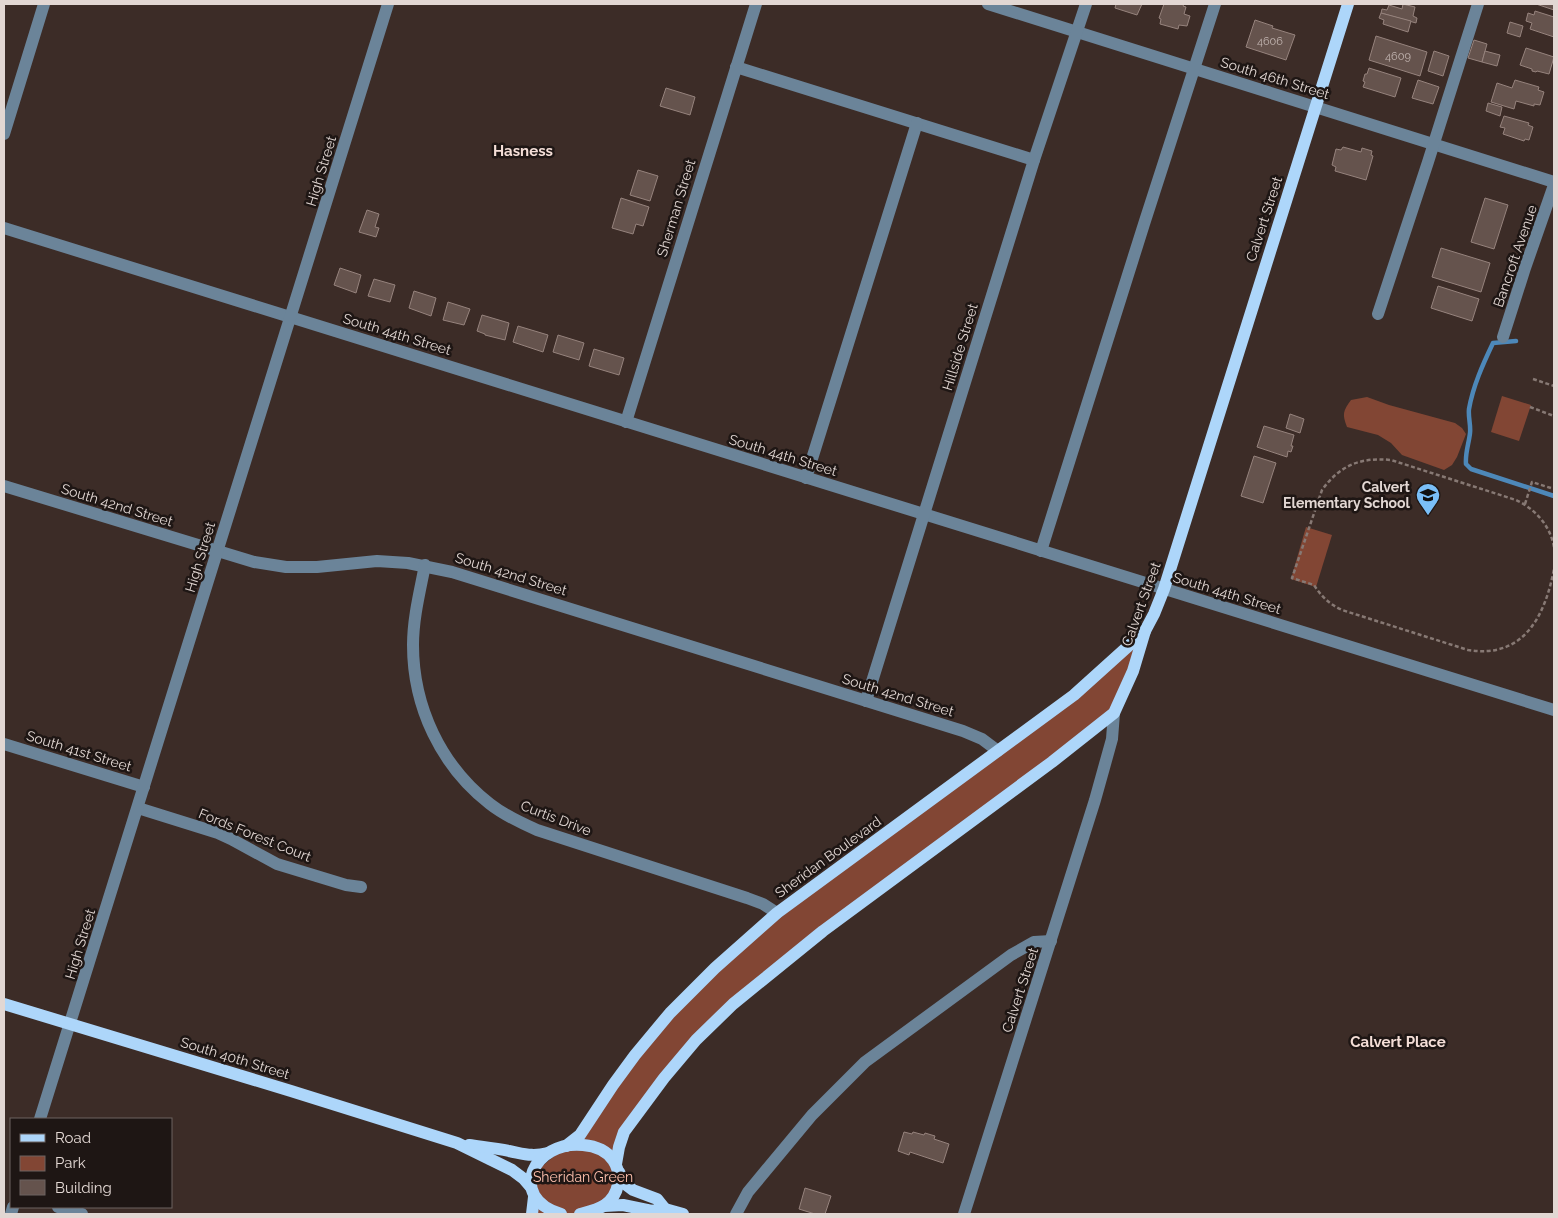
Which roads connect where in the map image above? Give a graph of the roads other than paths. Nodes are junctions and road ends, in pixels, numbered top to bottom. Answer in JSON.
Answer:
{"nodes":[{"id":1,"x":44,"y":4,"type":"edge"},
{"id":2,"x":388,"y":4,"type":"edge"},
{"id":3,"x":756,"y":4,"type":"edge"},
{"id":4,"x":988,"y":4,"type":"edge"},
{"id":5,"x":1086,"y":4,"type":"edge"},
{"id":6,"x":1215,"y":4,"type":"edge"},
{"id":7,"x":1348,"y":4,"type":"edge"},
{"id":8,"x":1478,"y":4,"type":"edge"},
{"id":9,"x":1077,"y":32,"type":"junction"},
{"id":10,"x":736,"y":67,"type":"junction"},
{"id":11,"x":1194,"y":69,"type":"junction"},
{"id":12,"x":1316,"y":107,"type":"junction"},
{"id":13,"x":917,"y":123,"type":"junction"},
{"id":14,"x":4,"y":134,"type":"edge"},
{"id":15,"x":1434,"y":144,"type":"junction"},
{"id":16,"x":1034,"y":160,"type":"junction"},
{"id":17,"x":1554,"y":183,"type":"edge"},
{"id":18,"x":4,"y":228,"type":"edge"},
{"id":19,"x":1378,"y":314,"type":"dead end"},
{"id":20,"x":291,"y":317,"type":"junction"},
{"id":21,"x":1503,"y":337,"type":"dead end"},
{"id":22,"x":626,"y":422,"type":"junction"},
{"id":23,"x":806,"y":478,"type":"junction"},
{"id":24,"x":4,"y":486,"type":"edge"},
{"id":25,"x":924,"y":515,"type":"junction"},
{"id":26,"x":1041,"y":551,"type":"junction"},
{"id":27,"x":218,"y":552,"type":"junction"},
{"id":28,"x":425,"y":565,"type":"junction"},
{"id":29,"x":1164,"y":589,"type":"junction"},
{"id":30,"x":1145,"y":631,"type":"junction"},
{"id":31,"x":866,"y":701,"type":"junction"},
{"id":32,"x":1554,"y":710,"type":"edge"},
{"id":33,"x":1114,"y":713,"type":"junction"},
{"id":34,"x":4,"y":744,"type":"edge"},
{"id":35,"x":998,"y":751,"type":"junction"},
{"id":36,"x":144,"y":787,"type":"junction"},
{"id":37,"x":138,"y":808,"type":"junction"},
{"id":38,"x":361,"y":887,"type":"dead end"},
{"id":39,"x":777,"y":913,"type":"junction"},
{"id":40,"x":1051,"y":941,"type":"junction"},
{"id":41,"x":4,"y":1004,"type":"edge"},
{"id":42,"x":70,"y":1024,"type":"junction"},
{"id":43,"x":40,"y":1118,"type":"edge"},
{"id":44,"x":457,"y":1143,"type":"junction"},
{"id":45,"x":566,"y":1146,"type":"junction"},
{"id":46,"x":548,"y":1153,"type":"junction"},
{"id":47,"x":617,"y":1168,"type":"junction"},
{"id":48,"x":532,"y":1192,"type":"junction"},
{"id":49,"x":604,"y":1206,"type":"junction"},
{"id":50,"x":61,"y":1208,"type":"edge"},
{"id":51,"x":664,"y":1212,"type":"edge"},
{"id":52,"x":82,"y":1214,"type":"edge"},
{"id":53,"x":532,"y":1214,"type":"edge"},
{"id":54,"x":561,"y":1214,"type":"edge"},
{"id":55,"x":580,"y":1214,"type":"edge"},
{"id":56,"x":683,"y":1214,"type":"edge"},
{"id":57,"x":736,"y":1214,"type":"edge"},
{"id":58,"x":964,"y":1214,"type":"edge"}],
"edges":[{"from":1,"to":14,"type":"street"},
{"from":2,"to":20,"type":"street","name":"High Street"},
{"from":3,"to":10,"type":"street","name":"Sherman Street"},
{"from":4,"to":9,"type":"street","name":"South 46th Street"},
{"from":5,"to":9,"type":"street","name":"Hillside Street"},
{"from":6,"to":11,"type":"street"},
{"from":7,"to":12,"type":"main road","name":"Calvert Street"},
{"from":8,"to":15,"type":"street"},
{"from":9,"to":11,"type":"street","name":"South 46th Street"},
{"from":9,"to":16,"type":"street","name":"Hillside Street"},
{"from":10,"to":13,"type":"street"},
{"from":10,"to":22,"type":"street","name":"Sherman Street"},
{"from":11,"to":12,"type":"street","name":"South 46th Street"},
{"from":11,"to":26,"type":"street"},
{"from":12,"to":15,"type":"street","name":"South 46th Street"},
{"from":12,"to":29,"type":"main road","name":"Calvert Street"},
{"from":13,"to":16,"type":"street"},
{"from":13,"to":23,"type":"street"},
{"from":15,"to":17,"type":"street","name":"South 46th Street"},
{"from":15,"to":19,"type":"street"},
{"from":16,"to":25,"type":"street","name":"Hillside Street"},
{"from":17,"to":21,"type":"street","name":"Bancroft Avenue"},
{"from":18,"to":20,"type":"street","name":"South 44th Street"},
{"from":20,"to":22,"type":"street","name":"South 44th Street"},
{"from":20,"to":27,"type":"street","name":"High Street"},
{"from":22,"to":23,"type":"street","name":"South 44th Street"},
{"from":23,"to":25,"type":"street","name":"South 44th Street"},
{"from":24,"to":27,"type":"street","name":"South 42nd Street"},
{"from":25,"to":26,"type":"street","name":"South 44th Street"},
{"from":25,"to":31,"type":"street","name":"Hillside Street"},
{"from":26,"to":29,"type":"street","name":"South 44th Street"},
{"from":27,"to":28,"type":"street","name":"South 42nd Street"},
{"from":27,"to":36,"type":"street","name":"High Street"},
{"from":28,"to":31,"type":"street","name":"South 42nd Street"},
{"from":28,"to":39,"type":"street","name":"Curtis Drive"},
{"from":29,"to":30,"type":"main road","name":"Calvert Street"},
{"from":29,"to":32,"type":"street","name":"South 44th Street"},
{"from":30,"to":33,"type":"main road","name":"Calvert Street"},
{"from":30,"to":35,"type":"main road","name":"Sheridan Boulevard"},
{"from":31,"to":35,"type":"street","name":"South 42nd Street"},
{"from":33,"to":40,"type":"street","name":"Calvert Street"},
{"from":33,"to":47,"type":"main road"},
{"from":34,"to":36,"type":"street","name":"South 41st Street"},
{"from":35,"to":39,"type":"main road","name":"Sheridan Boulevard"},
{"from":36,"to":37,"type":"street","name":"High Street"},
{"from":37,"to":38,"type":"street","name":"Fords Forest Court"},
{"from":37,"to":42,"type":"street","name":"High Street"},
{"from":39,"to":45,"type":"main road","name":"Sheridan Boulevard"},
{"from":40,"to":57,"type":"street"},
{"from":40,"to":58,"type":"street","name":"Calvert Street"},
{"from":41,"to":42,"type":"main road","name":"South 40th Street"},
{"from":42,"to":43,"type":"street","name":"High Street"},
{"from":42,"to":44,"type":"main road","name":"South 40th Street"},
{"from":44,"to":46,"type":"main road","name":"South 40th Street"},
{"from":44,"to":48,"type":"main road","name":"South 40th Street"},
{"from":45,"to":46,"type":"main road"},
{"from":45,"to":47,"type":"main road"},
{"from":46,"to":48,"type":"main road"},
{"from":47,"to":49,"type":"main road"},
{"from":47,"to":51,"type":"main road"},
{"from":48,"to":53,"type":"main road"},
{"from":48,"to":54,"type":"main road","name":"South 40th Street"},
{"from":49,"to":51,"type":"main road"},
{"from":49,"to":55,"type":"main road"},
{"from":50,"to":52,"type":"street"},
{"from":51,"to":56,"type":"main road"}]}
